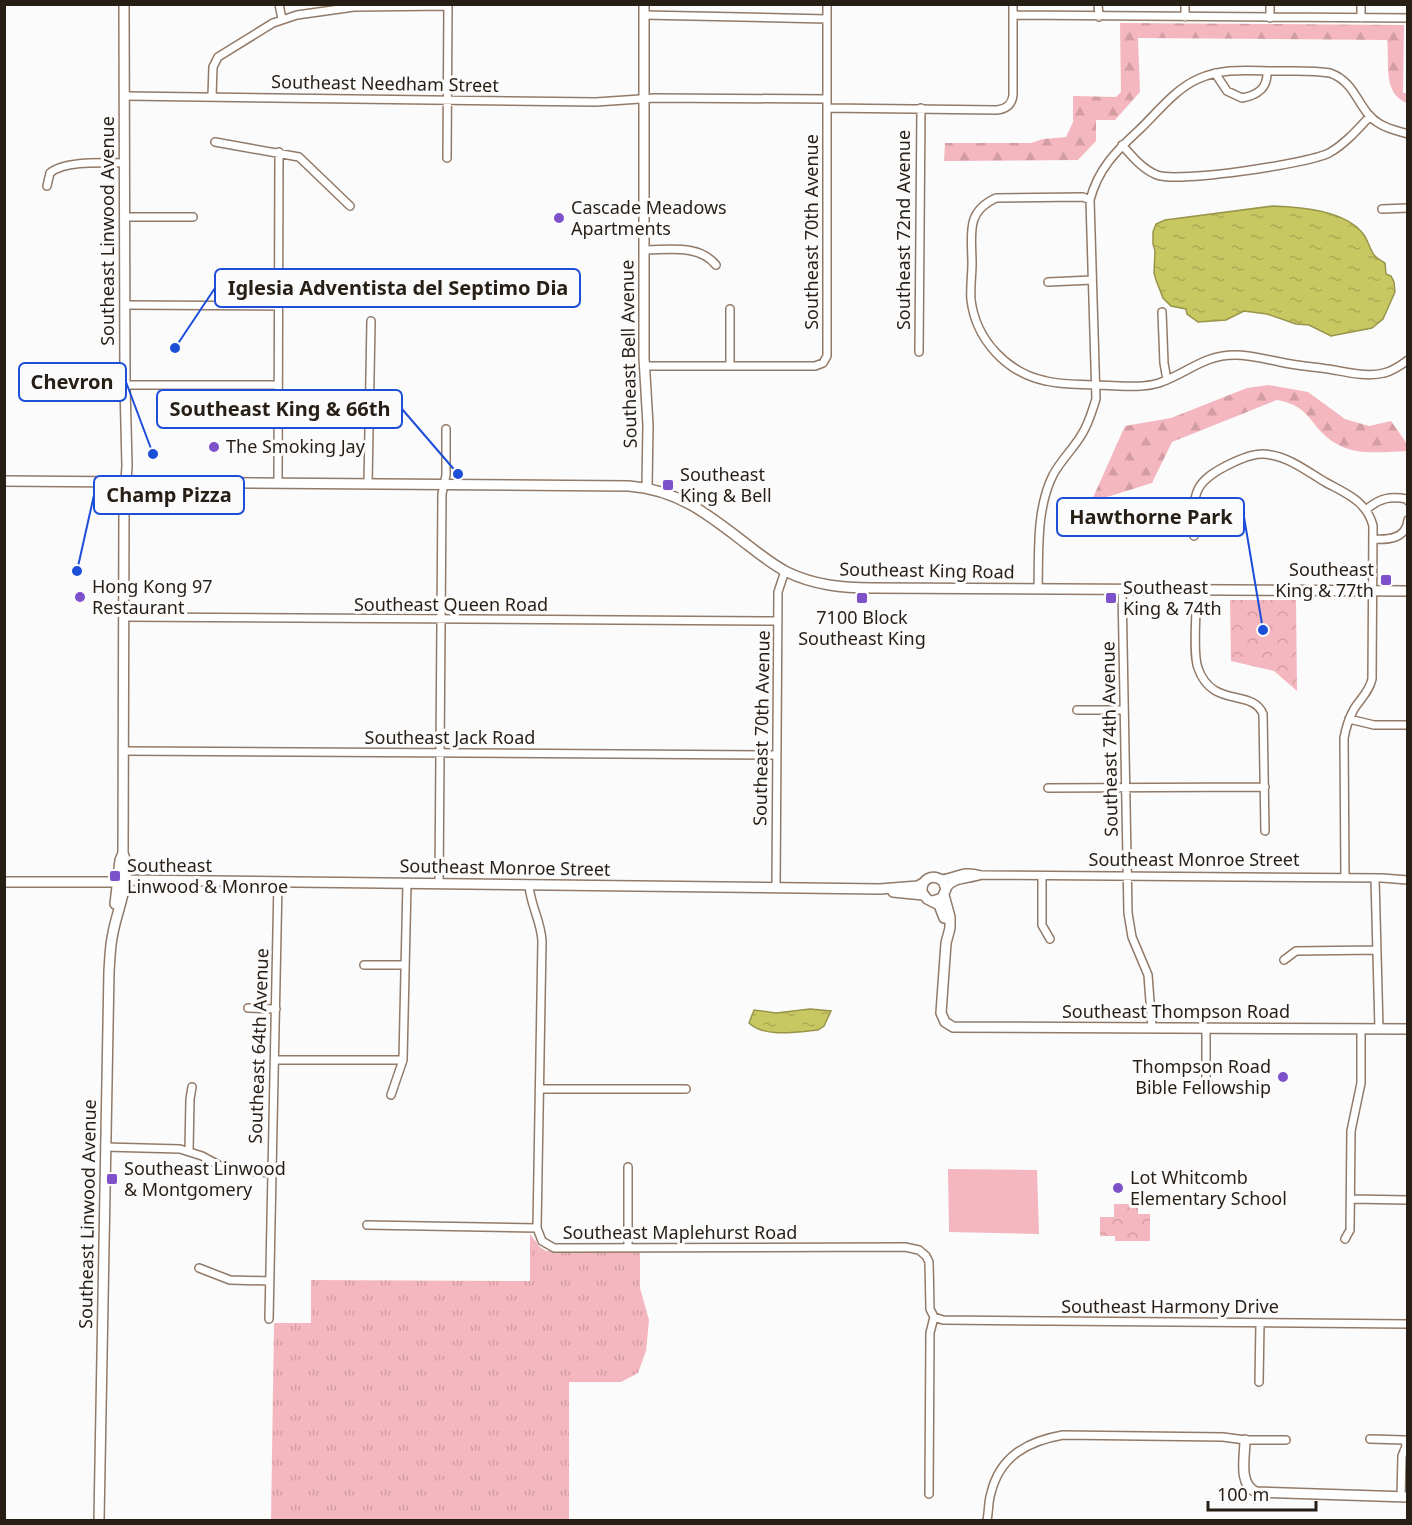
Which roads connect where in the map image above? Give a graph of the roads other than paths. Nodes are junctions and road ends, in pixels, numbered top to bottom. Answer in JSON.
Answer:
{"nodes":[{"id":1,"x":124,"y":4,"type":"edge"},
{"id":2,"x":279,"y":4,"type":"edge"},
{"id":3,"x":644,"y":4,"type":"edge"},
{"id":4,"x":827,"y":4,"type":"edge"},
{"id":5,"x":1014,"y":4,"type":"edge"},
{"id":6,"x":1098,"y":4,"type":"edge"},
{"id":7,"x":1185,"y":4,"type":"edge"},
{"id":8,"x":1270,"y":4,"type":"edge"},
{"id":9,"x":1360,"y":4,"type":"edge"},
{"id":10,"x":448,"y":5,"type":"edge"},
{"id":11,"x":644,"y":15,"type":"junction"},
{"id":12,"x":1014,"y":15,"type":"junction"},
{"id":13,"x":1099,"y":16,"type":"junction"},
{"id":14,"x":1185,"y":17,"type":"junction"},
{"id":15,"x":1270,"y":18,"type":"junction"},
{"id":16,"x":1361,"y":18,"type":"junction"},
{"id":17,"x":1407,"y":18,"type":"edge"},
{"id":18,"x":282,"y":19,"type":"junction"},
{"id":19,"x":827,"y":19,"type":"junction"},
{"id":20,"x":1267,"y":71,"type":"junction"},
{"id":21,"x":1215,"y":73,"type":"junction"},
{"id":22,"x":125,"y":96,"type":"junction"},
{"id":23,"x":212,"y":96,"type":"junction"},
{"id":24,"x":827,"y":99,"type":"junction"},
{"id":25,"x":447,"y":100,"type":"junction"},
{"id":26,"x":644,"y":100,"type":"junction"},
{"id":27,"x":827,"y":108,"type":"junction"},
{"id":28,"x":921,"y":108,"type":"junction"},
{"id":29,"x":1370,"y":116,"type":"junction"},
{"id":30,"x":1407,"y":134,"type":"edge"},
{"id":31,"x":215,"y":142,"type":"dead end"},
{"id":32,"x":1122,"y":145,"type":"junction"},
{"id":33,"x":279,"y":152,"type":"junction"},
{"id":34,"x":447,"y":158,"type":"dead end"},
{"id":35,"x":125,"y":163,"type":"junction"},
{"id":36,"x":47,"y":186,"type":"dead end"},
{"id":37,"x":1090,"y":200,"type":"junction"},
{"id":38,"x":350,"y":206,"type":"dead end"},
{"id":39,"x":1407,"y":207,"type":"edge"},
{"id":40,"x":1382,"y":209,"type":"dead end"},
{"id":41,"x":125,"y":217,"type":"junction"},
{"id":42,"x":193,"y":218,"type":"dead end"},
{"id":43,"x":644,"y":250,"type":"junction"},
{"id":44,"x":716,"y":265,"type":"dead end"},
{"id":45,"x":1092,"y":280,"type":"junction"},
{"id":46,"x":1048,"y":282,"type":"dead end"},
{"id":47,"x":125,"y":305,"type":"junction"},
{"id":48,"x":279,"y":306,"type":"junction"},
{"id":49,"x":730,"y":309,"type":"dead end"},
{"id":50,"x":1162,"y":312,"type":"dead end"},
{"id":51,"x":371,"y":321,"type":"dead end"},
{"id":52,"x":919,"y":352,"type":"dead end"},
{"id":53,"x":1407,"y":360,"type":"edge"},
{"id":54,"x":730,"y":365,"type":"junction"},
{"id":55,"x":645,"y":366,"type":"junction"},
{"id":56,"x":1167,"y":380,"type":"junction"},
{"id":57,"x":125,"y":385,"type":"junction"},
{"id":58,"x":1096,"y":385,"type":"junction"},
{"id":59,"x":278,"y":386,"type":"junction"},
{"id":60,"x":446,"y":429,"type":"dead end"},
{"id":61,"x":4,"y":481,"type":"edge"},
{"id":62,"x":126,"y":482,"type":"junction"},
{"id":63,"x":278,"y":483,"type":"junction"},
{"id":64,"x":368,"y":484,"type":"junction"},
{"id":65,"x":444,"y":484,"type":"junction"},
{"id":66,"x":646,"y":487,"type":"junction"},
{"id":67,"x":1407,"y":501,"type":"edge"},
{"id":68,"x":1367,"y":509,"type":"junction"},
{"id":69,"x":1407,"y":520,"type":"edge"},
{"id":70,"x":1194,"y":537,"type":"dead end"},
{"id":71,"x":1373,"y":539,"type":"junction"},
{"id":72,"x":785,"y":571,"type":"junction"},
{"id":73,"x":1038,"y":589,"type":"junction"},
{"id":74,"x":1122,"y":589,"type":"junction"},
{"id":75,"x":1372,"y":590,"type":"junction"},
{"id":76,"x":1407,"y":591,"type":"edge"},
{"id":77,"x":1196,"y":607,"type":"dead end"},
{"id":78,"x":124,"y":617,"type":"junction"},
{"id":79,"x":442,"y":620,"type":"junction"},
{"id":80,"x":778,"y":621,"type":"junction"},
{"id":81,"x":1077,"y":710,"type":"dead end"},
{"id":82,"x":1124,"y":710,"type":"junction"},
{"id":83,"x":1349,"y":719,"type":"junction"},
{"id":84,"x":1407,"y":725,"type":"edge"},
{"id":85,"x":124,"y":751,"type":"junction"},
{"id":86,"x":440,"y":753,"type":"junction"},
{"id":87,"x":776,"y":755,"type":"junction"},
{"id":88,"x":1264,"y":787,"type":"junction"},
{"id":89,"x":1048,"y":788,"type":"dead end"},
{"id":90,"x":1126,"y":789,"type":"junction"},
{"id":91,"x":1265,"y":831,"type":"dead end"},
{"id":92,"x":981,"y":875,"type":"junction"},
{"id":93,"x":1042,"y":876,"type":"junction"},
{"id":94,"x":1128,"y":876,"type":"junction"},
{"id":95,"x":1345,"y":877,"type":"junction"},
{"id":96,"x":1375,"y":878,"type":"junction"},
{"id":97,"x":940,"y":879,"type":"junction"},
{"id":98,"x":1407,"y":879,"type":"edge"},
{"id":99,"x":121,"y":881,"type":"junction"},
{"id":100,"x":4,"y":882,"type":"edge"},
{"id":101,"x":278,"y":882,"type":"junction"},
{"id":102,"x":407,"y":883,"type":"junction"},
{"id":103,"x":923,"y":883,"type":"junction"},
{"id":104,"x":439,"y":884,"type":"junction"},
{"id":105,"x":529,"y":885,"type":"junction"},
{"id":106,"x":776,"y":888,"type":"junction"},
{"id":107,"x":885,"y":889,"type":"junction"},
{"id":108,"x":945,"y":892,"type":"junction"},
{"id":109,"x":923,"y":895,"type":"junction"},
{"id":110,"x":933,"y":901,"type":"junction"},
{"id":111,"x":1050,"y":939,"type":"dead end"},
{"id":112,"x":946,"y":943,"type":"junction"},
{"id":113,"x":1377,"y":950,"type":"junction"},
{"id":114,"x":1284,"y":960,"type":"dead end"},
{"id":115,"x":364,"y":965,"type":"dead end"},
{"id":116,"x":404,"y":965,"type":"junction"},
{"id":117,"x":248,"y":1008,"type":"dead end"},
{"id":118,"x":276,"y":1009,"type":"junction"},
{"id":119,"x":1152,"y":1028,"type":"junction"},
{"id":120,"x":1206,"y":1028,"type":"junction"},
{"id":121,"x":1361,"y":1029,"type":"junction"},
{"id":122,"x":1379,"y":1029,"type":"junction"},
{"id":123,"x":1407,"y":1029,"type":"edge"},
{"id":124,"x":275,"y":1060,"type":"junction"},
{"id":125,"x":403,"y":1060,"type":"junction"},
{"id":126,"x":192,"y":1087,"type":"dead end"},
{"id":127,"x":540,"y":1089,"type":"junction"},
{"id":128,"x":686,"y":1089,"type":"dead end"},
{"id":129,"x":1211,"y":1091,"type":"dead end"},
{"id":130,"x":391,"y":1095,"type":"dead end"},
{"id":131,"x":105,"y":1147,"type":"junction"},
{"id":132,"x":189,"y":1151,"type":"junction"},
{"id":133,"x":628,"y":1167,"type":"dead end"},
{"id":134,"x":271,"y":1173,"type":"junction"},
{"id":135,"x":1350,"y":1199,"type":"junction"},
{"id":136,"x":1407,"y":1200,"type":"edge"},
{"id":137,"x":367,"y":1225,"type":"dead end"},
{"id":138,"x":537,"y":1228,"type":"junction"},
{"id":139,"x":1345,"y":1239,"type":"dead end"},
{"id":140,"x":628,"y":1247,"type":"junction"},
{"id":141,"x":199,"y":1268,"type":"dead end"},
{"id":142,"x":269,"y":1281,"type":"junction"},
{"id":143,"x":934,"y":1317,"type":"junction"},
{"id":144,"x":269,"y":1319,"type":"dead end"},
{"id":145,"x":1260,"y":1323,"type":"junction"},
{"id":146,"x":1407,"y":1324,"type":"edge"},
{"id":147,"x":1259,"y":1382,"type":"dead end"},
{"id":148,"x":1370,"y":1439,"type":"dead end"},
{"id":149,"x":1245,"y":1440,"type":"junction"},
{"id":150,"x":1286,"y":1440,"type":"dead end"},
{"id":151,"x":929,"y":1494,"type":"dead end"},
{"id":152,"x":1404,"y":1497,"type":"edge"},
{"id":153,"x":99,"y":1521,"type":"edge"},
{"id":154,"x":987,"y":1521,"type":"edge"}],
"edges":[{"from":1,"to":22,"type":"main road","name":"Southeast Linwood Avenue"},
{"from":2,"to":18,"type":"street"},
{"from":3,"to":11,"type":"main road","name":"Southeast Bell Avenue"},
{"from":4,"to":19,"type":"street","name":"Southeast 70th Avenue"},
{"from":5,"to":12,"type":"street"},
{"from":6,"to":13,"type":"street"},
{"from":7,"to":14,"type":"street"},
{"from":8,"to":15,"type":"street"},
{"from":9,"to":16,"type":"street"},
{"from":10,"to":18,"type":"street"},
{"from":10,"to":25,"type":"street"},
{"from":11,"to":19,"type":"street"},
{"from":11,"to":26,"type":"main road","name":"Southeast Bell Avenue"},
{"from":12,"to":13,"type":"street"},
{"from":12,"to":28,"type":"street"},
{"from":13,"to":14,"type":"street"},
{"from":14,"to":15,"type":"street"},
{"from":15,"to":16,"type":"street"},
{"from":16,"to":17,"type":"street"},
{"from":18,"to":23,"type":"street"},
{"from":19,"to":24,"type":"street","name":"Southeast 70th Avenue"},
{"from":20,"to":21,"type":"street"},
{"from":20,"to":21,"type":"street"},
{"from":20,"to":29,"type":"street"},
{"from":21,"to":32,"type":"street"},
{"from":22,"to":23,"type":"street","name":"Southeast Needham Street"},
{"from":22,"to":35,"type":"main road","name":"Southeast Linwood Avenue"},
{"from":23,"to":25,"type":"street","name":"Southeast Needham Street"},
{"from":24,"to":26,"type":"street","name":"Southeast Needham Street"},
{"from":24,"to":27,"type":"street","name":"Southeast 70th Avenue"},
{"from":25,"to":26,"type":"street","name":"Southeast Needham Street"},
{"from":25,"to":34,"type":"street"},
{"from":26,"to":43,"type":"main road","name":"Southeast Bell Avenue"},
{"from":27,"to":28,"type":"street"},
{"from":27,"to":54,"type":"street","name":"Southeast 70th Avenue"},
{"from":28,"to":52,"type":"street","name":"Southeast 72nd Avenue"},
{"from":29,"to":30,"type":"street"},
{"from":29,"to":32,"type":"street"},
{"from":31,"to":33,"type":"street"},
{"from":32,"to":37,"type":"street"},
{"from":33,"to":38,"type":"street"},
{"from":33,"to":48,"type":"street"},
{"from":35,"to":36,"type":"street"},
{"from":35,"to":41,"type":"main road","name":"Southeast Linwood Avenue"},
{"from":37,"to":45,"type":"street"},
{"from":37,"to":58,"type":"street"},
{"from":39,"to":40,"type":"street"},
{"from":41,"to":42,"type":"street"},
{"from":41,"to":47,"type":"main road","name":"Southeast Linwood Avenue"},
{"from":43,"to":44,"type":"street"},
{"from":43,"to":55,"type":"main road","name":"Southeast Bell Avenue"},
{"from":45,"to":46,"type":"street"},
{"from":45,"to":58,"type":"street"},
{"from":47,"to":48,"type":"street"},
{"from":47,"to":57,"type":"main road","name":"Southeast Linwood Avenue"},
{"from":48,"to":59,"type":"street"},
{"from":49,"to":54,"type":"street"},
{"from":50,"to":56,"type":"street"},
{"from":51,"to":64,"type":"street"},
{"from":53,"to":56,"type":"street"},
{"from":54,"to":55,"type":"street"},
{"from":55,"to":66,"type":"main road","name":"Southeast Bell Avenue"},
{"from":56,"to":58,"type":"street"},
{"from":57,"to":59,"type":"street"},
{"from":57,"to":62,"type":"main road","name":"Southeast Linwood Avenue"},
{"from":58,"to":73,"type":"street"},
{"from":59,"to":63,"type":"street"},
{"from":60,"to":65,"type":"street"},
{"from":61,"to":62,"type":"main road","name":"Southeast King Road"},
{"from":62,"to":63,"type":"main road","name":"Southeast King Road"},
{"from":62,"to":78,"type":"main road","name":"Southeast Linwood Avenue"},
{"from":63,"to":64,"type":"main road","name":"Southeast King Road"},
{"from":64,"to":65,"type":"main road","name":"Southeast King Road"},
{"from":65,"to":66,"type":"main road","name":"Southeast King Road"},
{"from":65,"to":79,"type":"street"},
{"from":66,"to":72,"type":"main road","name":"Southeast King Road"},
{"from":67,"to":68,"type":"street"},
{"from":68,"to":70,"type":"street"},
{"from":68,"to":71,"type":"street"},
{"from":69,"to":71,"type":"street"},
{"from":71,"to":75,"type":"street"},
{"from":72,"to":73,"type":"main road","name":"Southeast King Road"},
{"from":72,"to":80,"type":"street","name":"Southeast 70th Avenue"},
{"from":73,"to":74,"type":"main road","name":"Southeast King Road"},
{"from":74,"to":75,"type":"main road","name":"Southeast King Road"},
{"from":74,"to":82,"type":"street","name":"Southeast 74th Avenue"},
{"from":75,"to":76,"type":"main road","name":"Southeast King Road"},
{"from":75,"to":83,"type":"street"},
{"from":77,"to":88,"type":"street"},
{"from":78,"to":79,"type":"street","name":"Southeast Queen Road"},
{"from":78,"to":85,"type":"main road","name":"Southeast Linwood Avenue"},
{"from":79,"to":80,"type":"street","name":"Southeast Queen Road"},
{"from":79,"to":86,"type":"street"},
{"from":80,"to":87,"type":"street","name":"Southeast 70th Avenue"},
{"from":81,"to":82,"type":"street"},
{"from":82,"to":90,"type":"street","name":"Southeast 74th Avenue"},
{"from":83,"to":84,"type":"street"},
{"from":83,"to":95,"type":"street"},
{"from":85,"to":86,"type":"street","name":"Southeast Jack Road"},
{"from":85,"to":99,"type":"main road","name":"Southeast Linwood Avenue"},
{"from":86,"to":87,"type":"street","name":"Southeast Jack Road"},
{"from":86,"to":104,"type":"street"},
{"from":87,"to":106,"type":"street","name":"Southeast 70th Avenue"},
{"from":88,"to":90,"type":"street"},
{"from":88,"to":91,"type":"street"},
{"from":89,"to":90,"type":"street"},
{"from":90,"to":94,"type":"street","name":"Southeast 74th Avenue"},
{"from":92,"to":93,"type":"street","name":"Southeast Monroe Street"},
{"from":92,"to":97,"type":"street","name":"Southeast Monroe Street"},
{"from":92,"to":108,"type":"street","name":"Southeast Monroe Street"},
{"from":93,"to":94,"type":"street","name":"Southeast Monroe Street"},
{"from":93,"to":111,"type":"street"},
{"from":94,"to":95,"type":"street","name":"Southeast Monroe Street"},
{"from":94,"to":119,"type":"street","name":"Southeast 74th Avenue"},
{"from":95,"to":96,"type":"street","name":"Southeast Monroe Street"},
{"from":96,"to":98,"type":"street","name":"Southeast Monroe Street"},
{"from":96,"to":113,"type":"street"},
{"from":97,"to":103,"type":"main road"},
{"from":97,"to":108,"type":"main road"},
{"from":99,"to":100,"type":"main road","name":"Southeast Monroe Street"},
{"from":99,"to":101,"type":"main road","name":"Southeast Monroe Street"},
{"from":99,"to":131,"type":"main road","name":"Southeast Linwood Avenue"},
{"from":101,"to":102,"type":"main road","name":"Southeast Monroe Street"},
{"from":101,"to":118,"type":"street","name":"Southeast 64th Avenue"},
{"from":102,"to":104,"type":"main road","name":"Southeast Monroe Street"},
{"from":102,"to":116,"type":"street"},
{"from":103,"to":107,"type":"main road","name":"Southeast Monroe Street"},
{"from":103,"to":109,"type":"main road"},
{"from":104,"to":105,"type":"main road","name":"Southeast Monroe Street"},
{"from":105,"to":106,"type":"main road","name":"Southeast Monroe Street"},
{"from":105,"to":127,"type":"street","name":"Southeast Maplehurst Road"},
{"from":106,"to":107,"type":"main road","name":"Southeast Monroe Street"},
{"from":107,"to":109,"type":"main road","name":"Southeast Monroe Street"},
{"from":108,"to":110,"type":"main road"},
{"from":108,"to":112,"type":"main road"},
{"from":109,"to":110,"type":"main road"},
{"from":110,"to":112,"type":"main road"},
{"from":112,"to":119,"type":"main road","name":"Southeast Thompson Road"},
{"from":113,"to":114,"type":"street"},
{"from":113,"to":122,"type":"street"},
{"from":115,"to":116,"type":"street"},
{"from":116,"to":125,"type":"street"},
{"from":117,"to":118,"type":"street"},
{"from":118,"to":124,"type":"street","name":"Southeast 64th Avenue"},
{"from":119,"to":120,"type":"main road","name":"Southeast Thompson Road"},
{"from":120,"to":121,"type":"main road","name":"Southeast Thompson Road"},
{"from":120,"to":129,"type":"street"},
{"from":121,"to":122,"type":"main road","name":"Southeast Thompson Road"},
{"from":121,"to":135,"type":"street"},
{"from":122,"to":123,"type":"main road","name":"Southeast Thompson Road"},
{"from":124,"to":125,"type":"street"},
{"from":124,"to":134,"type":"street","name":"Southeast 64th Avenue"},
{"from":125,"to":130,"type":"street"},
{"from":126,"to":132,"type":"street"},
{"from":127,"to":128,"type":"street"},
{"from":127,"to":138,"type":"street","name":"Southeast Maplehurst Road"},
{"from":131,"to":132,"type":"street"},
{"from":131,"to":153,"type":"main road","name":"Southeast Linwood Avenue"},
{"from":132,"to":134,"type":"street"},
{"from":133,"to":140,"type":"street"},
{"from":134,"to":142,"type":"street","name":"Southeast 64th Avenue"},
{"from":135,"to":136,"type":"street"},
{"from":135,"to":139,"type":"street"},
{"from":137,"to":138,"type":"street"},
{"from":138,"to":140,"type":"street","name":"Southeast Maplehurst Road"},
{"from":140,"to":143,"type":"street","name":"Southeast Maplehurst Road"},
{"from":141,"to":142,"type":"street"},
{"from":142,"to":144,"type":"street","name":"Southeast 64th Avenue"},
{"from":143,"to":145,"type":"street","name":"Southeast Harmony Drive"},
{"from":143,"to":151,"type":"street"},
{"from":145,"to":146,"type":"street","name":"Southeast Harmony Drive"},
{"from":145,"to":147,"type":"street"},
{"from":148,"to":152,"type":"street"},
{"from":149,"to":150,"type":"street"},
{"from":149,"to":152,"type":"main road"},
{"from":149,"to":154,"type":"street"}]}
